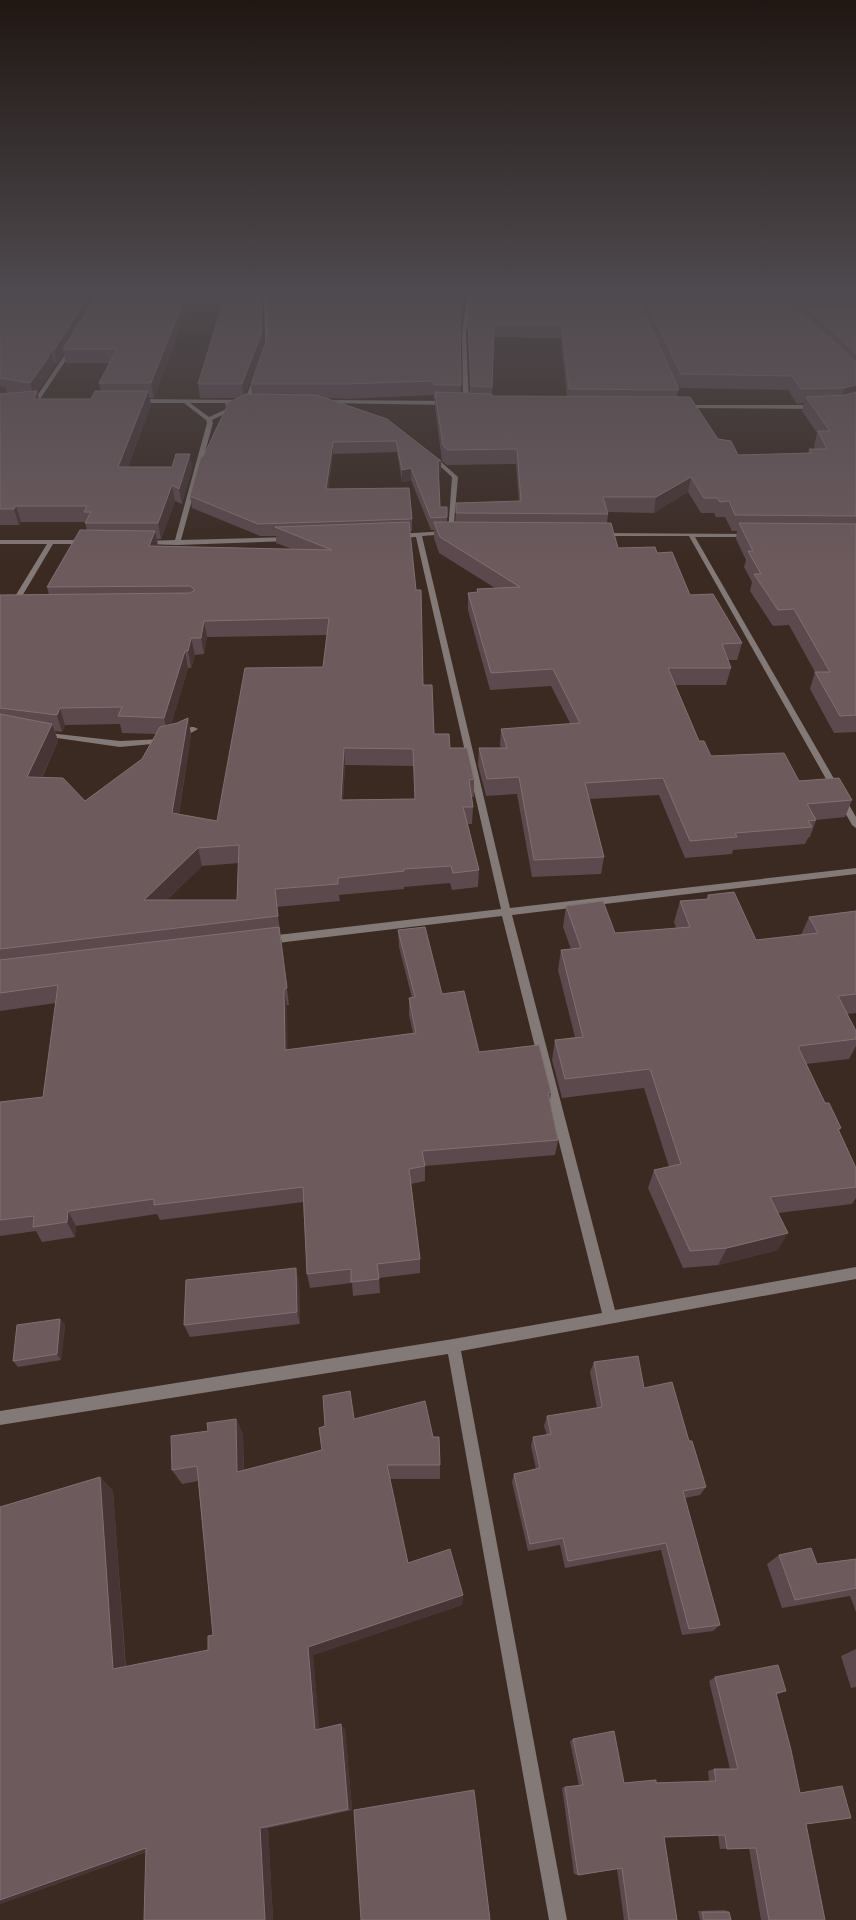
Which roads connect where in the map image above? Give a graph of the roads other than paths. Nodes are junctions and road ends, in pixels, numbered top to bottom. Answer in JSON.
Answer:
{"nodes":[{"id":1,"x":47,"y":386,"type":"edge"},
{"id":2,"x":253,"y":386,"type":"edge"},
{"id":3,"x":466,"y":386,"type":"edge"},
{"id":4,"x":678,"y":398,"type":"edge"},
{"id":5,"x":18,"y":401,"type":"edge"},
{"id":6,"x":135,"y":401,"type":"edge"},
{"id":7,"x":185,"y":401,"type":"junction"},
{"id":8,"x":36,"y":402,"type":"junction"},
{"id":9,"x":46,"y":402,"type":"edge"},
{"id":10,"x":247,"y":402,"type":"junction"},
{"id":11,"x":257,"y":402,"type":"edge"},
{"id":12,"x":466,"y":403,"type":"junction"},
{"id":13,"x":476,"y":403,"type":"edge"},
{"id":14,"x":822,"y":406,"type":"edge"},
{"id":15,"x":673,"y":407,"type":"edge"},
{"id":16,"x":682,"y":407,"type":"junction"},
{"id":17,"x":335,"y":408,"type":"edge"},
{"id":18,"x":209,"y":419,"type":"junction"},
{"id":19,"x":429,"y":453,"type":"edge"},
{"id":20,"x":451,"y":533,"type":"junction"},
{"id":21,"x":461,"y":533,"type":"edge"},
{"id":22,"x":591,"y":534,"type":"edge"},
{"id":23,"x":691,"y":535,"type":"junction"},
{"id":24,"x":759,"y":535,"type":"edge"},
{"id":25,"x":390,"y":536,"type":"edge"},
{"id":26,"x":419,"y":536,"type":"junction"},
{"id":27,"x":293,"y":539,"type":"edge"},
{"id":28,"x":0,"y":542,"type":"edge"},
{"id":29,"x":51,"y":542,"type":"junction"},
{"id":30,"x":90,"y":542,"type":"edge"},
{"id":31,"x":138,"y":542,"type":"edge"},
{"id":32,"x":177,"y":543,"type":"junction"},
{"id":33,"x":30,"y":608,"type":"edge"},
{"id":34,"x":194,"y":729,"type":"dead end"},
{"id":35,"x":37,"y":733,"type":"edge"},
{"id":36,"x":856,"y":825,"type":"edge"},
{"id":37,"x":856,"y":872,"type":"edge"},
{"id":38,"x":506,"y":911,"type":"junction"},
{"id":39,"x":258,"y":941,"type":"edge"},
{"id":40,"x":856,"y":1273,"type":"edge"},
{"id":41,"x":610,"y":1317,"type":"junction"},
{"id":42,"x":453,"y":1346,"type":"junction"},
{"id":43,"x":0,"y":1418,"type":"edge"},
{"id":44,"x":558,"y":1920,"type":"edge"}],
"edges":[{"from":1,"to":8,"type":"street"},
{"from":2,"to":10,"type":"street"},
{"from":3,"to":12,"type":"street"},
{"from":4,"to":16,"type":"street"},
{"from":5,"to":8,"type":"street"},
{"from":6,"to":7,"type":"street"},
{"from":7,"to":10,"type":"street"},
{"from":7,"to":18,"type":"street"},
{"from":8,"to":9,"type":"street"},
{"from":10,"to":11,"type":"street"},
{"from":10,"to":18,"type":"street"},
{"from":12,"to":13,"type":"street"},
{"from":12,"to":17,"type":"street"},
{"from":14,"to":16,"type":"street"},
{"from":15,"to":16,"type":"street"},
{"from":18,"to":32,"type":"street"},
{"from":19,"to":20,"type":"street"},
{"from":20,"to":21,"type":"street"},
{"from":20,"to":26,"type":"street"},
{"from":22,"to":23,"type":"street"},
{"from":23,"to":24,"type":"street"},
{"from":23,"to":36,"type":"street"},
{"from":25,"to":26,"type":"street"},
{"from":26,"to":38,"type":"street"},
{"from":27,"to":32,"type":"street"},
{"from":28,"to":29,"type":"street"},
{"from":29,"to":30,"type":"street"},
{"from":29,"to":33,"type":"street"},
{"from":31,"to":32,"type":"street"},
{"from":34,"to":35,"type":"street"},
{"from":37,"to":38,"type":"street"},
{"from":38,"to":39,"type":"street"},
{"from":38,"to":41,"type":"street"},
{"from":40,"to":41,"type":"street"},
{"from":41,"to":42,"type":"street"},
{"from":42,"to":43,"type":"street"},
{"from":42,"to":44,"type":"street"}]}
